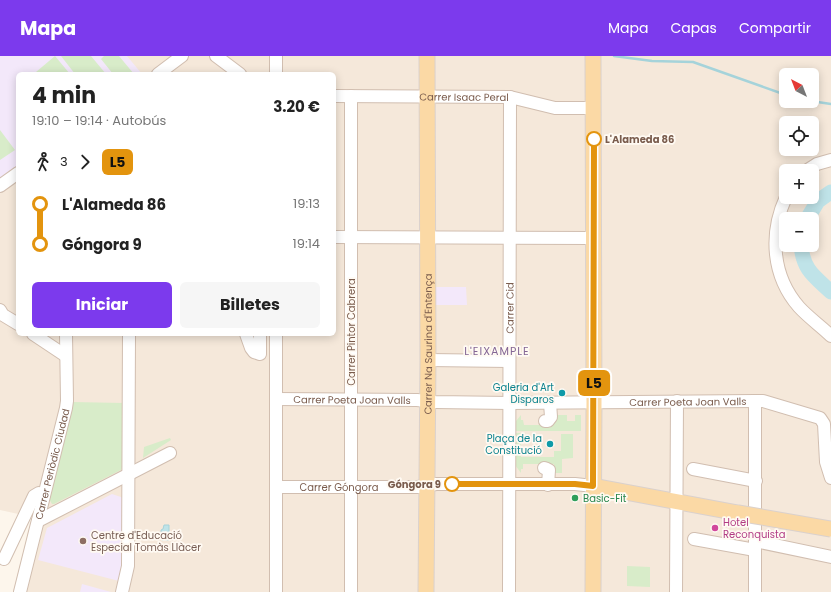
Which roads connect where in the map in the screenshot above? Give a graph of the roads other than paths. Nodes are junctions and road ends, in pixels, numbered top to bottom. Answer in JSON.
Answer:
{"nodes":[{"id":1,"x":182,"y":56,"type":"edge"},
{"id":2,"x":216,"y":56,"type":"edge"},
{"id":3,"x":276,"y":56,"type":"edge"},
{"id":4,"x":427,"y":56,"type":"edge"},
{"id":5,"x":593,"y":56,"type":"edge"},
{"id":6,"x":161,"y":72,"type":"edge"},
{"id":7,"x":237,"y":72,"type":"edge"},
{"id":8,"x":276,"y":72,"type":"edge"},
{"id":9,"x":336,"y":96,"type":"edge"},
{"id":10,"x":351,"y":96,"type":"junction"},
{"id":11,"x":427,"y":96,"type":"junction"},
{"id":12,"x":510,"y":97,"type":"junction"},
{"id":13,"x":593,"y":104,"type":"junction"},
{"id":14,"x":831,"y":160,"type":"edge"},
{"id":15,"x":817,"y":164,"type":"edge"},
{"id":16,"x":16,"y":175,"type":"edge"},
{"id":17,"x":0,"y":186,"type":"edge"},
{"id":18,"x":783,"y":204,"type":"edge"},
{"id":19,"x":352,"y":237,"type":"junction"},
{"id":20,"x":336,"y":238,"type":"edge"},
{"id":21,"x":427,"y":238,"type":"junction"},
{"id":22,"x":509,"y":238,"type":"junction"},
{"id":23,"x":594,"y":238,"type":"junction"},
{"id":24,"x":0,"y":310,"type":"edge"},
{"id":25,"x":16,"y":323,"type":"edge"},
{"id":26,"x":35,"y":336,"type":"edge"},
{"id":27,"x":66,"y":336,"type":"edge"},
{"id":28,"x":129,"y":336,"type":"edge"},
{"id":29,"x":247,"y":336,"type":"edge"},
{"id":30,"x":260,"y":336,"type":"edge"},
{"id":31,"x":276,"y":336,"type":"edge"},
{"id":32,"x":831,"y":336,"type":"edge"},
{"id":33,"x":66,"y":356,"type":"junction"},
{"id":34,"x":428,"y":360,"type":"junction"},
{"id":35,"x":509,"y":361,"type":"junction"},
{"id":36,"x":351,"y":399,"type":"junction"},
{"id":37,"x":276,"y":400,"type":"junction"},
{"id":38,"x":427,"y":401,"type":"junction"},
{"id":39,"x":677,"y":401,"type":"junction"},
{"id":40,"x":755,"y":401,"type":"junction"},
{"id":41,"x":594,"y":402,"type":"junction"},
{"id":42,"x":509,"y":403,"type":"junction"},
{"id":43,"x":550,"y":403,"type":"junction"},
{"id":44,"x":545,"y":421,"type":"dead end"},
{"id":45,"x":170,"y":453,"type":"dead end"},
{"id":46,"x":544,"y":468,"type":"dead end"},
{"id":47,"x":693,"y":469,"type":"dead end"},
{"id":48,"x":129,"y":475,"type":"junction"},
{"id":49,"x":831,"y":478,"type":"edge"},
{"id":50,"x":756,"y":481,"type":"junction"},
{"id":51,"x":509,"y":484,"type":"junction"},
{"id":52,"x":548,"y":484,"type":"junction"},
{"id":53,"x":427,"y":486,"type":"junction"},
{"id":54,"x":593,"y":486,"type":"junction"},
{"id":55,"x":276,"y":487,"type":"junction"},
{"id":56,"x":351,"y":487,"type":"junction"},
{"id":57,"x":44,"y":495,"type":"junction"},
{"id":58,"x":676,"y":501,"type":"junction"},
{"id":59,"x":38,"y":520,"type":"junction"},
{"id":60,"x":831,"y":529,"type":"edge"},
{"id":61,"x":694,"y":539,"type":"dead end"},
{"id":62,"x":755,"y":546,"type":"junction"},
{"id":63,"x":831,"y":557,"type":"edge"},
{"id":64,"x":4,"y":559,"type":"dead end"},
{"id":65,"x":20,"y":592,"type":"edge"},
{"id":66,"x":122,"y":592,"type":"edge"},
{"id":67,"x":276,"y":592,"type":"edge"},
{"id":68,"x":351,"y":592,"type":"edge"},
{"id":69,"x":426,"y":592,"type":"edge"},
{"id":70,"x":509,"y":592,"type":"edge"},
{"id":71,"x":593,"y":592,"type":"edge"},
{"id":72,"x":676,"y":592,"type":"edge"},
{"id":73,"x":755,"y":592,"type":"edge"}],
"edges":[{"from":1,"to":6,"type":"street"},
{"from":2,"to":7,"type":"street"},
{"from":3,"to":8,"type":"street"},
{"from":4,"to":11,"type":"main road","name":"Carrer Na Saurina d'Entença"},
{"from":5,"to":13,"type":"main road"},
{"from":9,"to":10,"type":"street","name":"Carrer Isaac Peral"},
{"from":10,"to":11,"type":"street","name":"Carrer Isaac Peral"},
{"from":10,"to":19,"type":"street","name":"Carrer Pintor Cabrera"},
{"from":11,"to":12,"type":"street","name":"Carrer Isaac Peral"},
{"from":11,"to":21,"type":"main road","name":"Carrer Na Saurina d'Entença"},
{"from":12,"to":13,"type":"street","name":"Carrer Isaac Peral"},
{"from":12,"to":22,"type":"street","name":"Carrer Cid"},
{"from":13,"to":23,"type":"main road"},
{"from":14,"to":15,"type":"street"},
{"from":16,"to":17,"type":"street"},
{"from":18,"to":32,"type":"street"},
{"from":19,"to":20,"type":"street"},
{"from":19,"to":21,"type":"street"},
{"from":19,"to":36,"type":"street","name":"Carrer Pintor Cabrera"},
{"from":21,"to":22,"type":"street"},
{"from":21,"to":34,"type":"main road","name":"Carrer Na Saurina d'Entença"},
{"from":22,"to":23,"type":"street"},
{"from":22,"to":35,"type":"street","name":"Carrer Cid"},
{"from":23,"to":41,"type":"main road"},
{"from":24,"to":25,"type":"street"},
{"from":26,"to":33,"type":"street"},
{"from":27,"to":33,"type":"street","name":"Carrer Periòdic Ciudad"},
{"from":28,"to":48,"type":"street"},
{"from":29,"to":30,"type":"street"},
{"from":31,"to":37,"type":"street"},
{"from":33,"to":57,"type":"street","name":"Carrer Periòdic Ciudad"},
{"from":34,"to":35,"type":"street"},
{"from":34,"to":38,"type":"main road","name":"Carrer Na Saurina d'Entença"},
{"from":35,"to":42,"type":"street","name":"Carrer Cid"},
{"from":36,"to":37,"type":"street","name":"Carrer Poeta Joan Valls"},
{"from":36,"to":38,"type":"street","name":"Carrer Poeta Joan Valls"},
{"from":36,"to":56,"type":"street","name":"Carrer Pintor Cabrera"},
{"from":37,"to":55,"type":"street"},
{"from":38,"to":42,"type":"street","name":"Carrer Poeta Joan Valls"},
{"from":38,"to":53,"type":"main road","name":"Carrer Na Saurina d'Entença"},
{"from":39,"to":40,"type":"street","name":"Carrer Poeta Joan Valls"},
{"from":39,"to":41,"type":"street","name":"Carrer Poeta Joan Valls"},
{"from":39,"to":58,"type":"street"},
{"from":40,"to":49,"type":"street","name":"Carrer Poeta Joan Valls"},
{"from":40,"to":50,"type":"street"},
{"from":41,"to":43,"type":"street","name":"Carrer Poeta Joan Valls"},
{"from":41,"to":54,"type":"main road"},
{"from":42,"to":43,"type":"street","name":"Carrer Poeta Joan Valls"},
{"from":42,"to":51,"type":"street","name":"Carrer Cid"},
{"from":43,"to":44,"type":"street"},
{"from":45,"to":48,"type":"street"},
{"from":46,"to":52,"type":"street"},
{"from":47,"to":50,"type":"street"},
{"from":48,"to":59,"type":"street"},
{"from":48,"to":66,"type":"street"},
{"from":50,"to":62,"type":"street"},
{"from":51,"to":52,"type":"street","name":"Carrer Góngora"},
{"from":51,"to":53,"type":"street","name":"Carrer Góngora"},
{"from":51,"to":70,"type":"street","name":"Carrer Cid"},
{"from":52,"to":54,"type":"street","name":"Carrer Góngora"},
{"from":53,"to":56,"type":"street","name":"Carrer Góngora"},
{"from":53,"to":69,"type":"main road","name":"Carrer Na Saurina d'Entença"},
{"from":54,"to":58,"type":"main road"},
{"from":54,"to":71,"type":"main road"},
{"from":55,"to":56,"type":"street","name":"Carrer Góngora"},
{"from":55,"to":67,"type":"street"},
{"from":56,"to":68,"type":"street","name":"Carrer Pintor Cabrera"},
{"from":57,"to":59,"type":"street","name":"Carrer Periòdic Ciudad"},
{"from":57,"to":64,"type":"street"},
{"from":58,"to":60,"type":"main road","bridge":true},
{"from":58,"to":72,"type":"street"},
{"from":59,"to":65,"type":"street","name":"Carrer Periòdic Ciudad"},
{"from":61,"to":62,"type":"street"},
{"from":62,"to":63,"type":"street"},
{"from":62,"to":73,"type":"street"}]}
